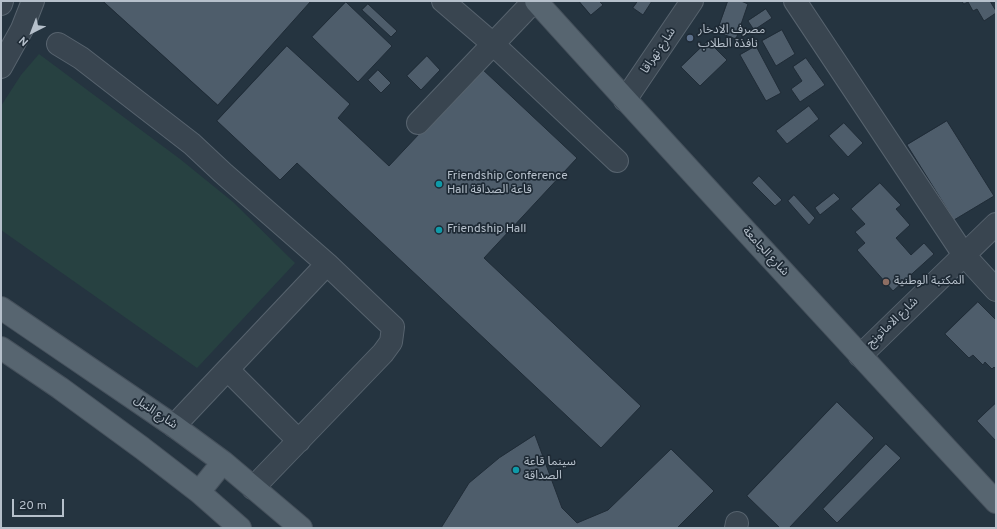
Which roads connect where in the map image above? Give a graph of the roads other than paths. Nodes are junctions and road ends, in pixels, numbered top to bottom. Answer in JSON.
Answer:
{"nodes":[{"id":1,"x":2,"y":1,"type":"edge"},
{"id":2,"x":33,"y":1,"type":"edge"},
{"id":3,"x":443,"y":1,"type":"edge"},
{"id":4,"x":535,"y":1,"type":"edge"},
{"id":5,"x":692,"y":1,"type":"edge"},
{"id":6,"x":795,"y":1,"type":"edge"},
{"id":7,"x":1,"y":4,"type":"edge"},
{"id":8,"x":58,"y":44,"type":"dead end"},
{"id":9,"x":493,"y":44,"type":"junction"},
{"id":10,"x":1,"y":67,"type":"edge"},
{"id":11,"x":625,"y":100,"type":"junction"},
{"id":12,"x":418,"y":123,"type":"dead end"},
{"id":13,"x":617,"y":161,"type":"dead end"},
{"id":14,"x":996,"y":224,"type":"edge"},
{"id":15,"x":964,"y":255,"type":"junction"},
{"id":16,"x":327,"y":264,"type":"junction"},
{"id":17,"x":996,"y":290,"type":"edge"},
{"id":18,"x":1,"y":308,"type":"edge"},
{"id":19,"x":1,"y":348,"type":"edge"},
{"id":20,"x":860,"y":356,"type":"junction"},
{"id":21,"x":228,"y":370,"type":"junction"},
{"id":22,"x":174,"y":426,"type":"junction"},
{"id":23,"x":299,"y":440,"type":"junction"},
{"id":24,"x":223,"y":462,"type":"junction"},
{"id":25,"x":253,"y":488,"type":"junction"},
{"id":26,"x":199,"y":492,"type":"junction"},
{"id":27,"x":996,"y":502,"type":"edge"},
{"id":28,"x":240,"y":528,"type":"edge"},
{"id":29,"x":301,"y":528,"type":"edge"}],
"edges":[{"from":1,"to":7,"type":"street"},
{"from":2,"to":10,"type":"street"},
{"from":3,"to":9,"type":"street"},
{"from":4,"to":9,"type":"street"},
{"from":4,"to":11,"type":"main road","name":"شارع الجامعة"},
{"from":5,"to":11,"type":"street","name":"شارع تهراقا"},
{"from":6,"to":15,"type":"street"},
{"from":8,"to":16,"type":"street"},
{"from":9,"to":12,"type":"street"},
{"from":9,"to":13,"type":"street"},
{"from":11,"to":20,"type":"main road","name":"شارع الجامعة"},
{"from":14,"to":15,"type":"street","name":"شارع الاماتونج"},
{"from":15,"to":17,"type":"street"},
{"from":15,"to":20,"type":"street","name":"شارع الاماتونج"},
{"from":16,"to":21,"type":"street"},
{"from":16,"to":23,"type":"street"},
{"from":18,"to":22,"type":"main road","name":"شارع النيل"},
{"from":19,"to":26,"type":"main road"},
{"from":20,"to":27,"type":"main road","name":"شارع الجامعة"},
{"from":21,"to":22,"type":"street"},
{"from":21,"to":23,"type":"street"},
{"from":22,"to":24,"type":"main road","name":"شارع النيل"},
{"from":23,"to":25,"type":"street"},
{"from":24,"to":25,"type":"main road","name":"شارع النيل"},
{"from":24,"to":26,"type":"main road"},
{"from":25,"to":29,"type":"main road","name":"شارع النيل"},
{"from":26,"to":28,"type":"main road"}]}
